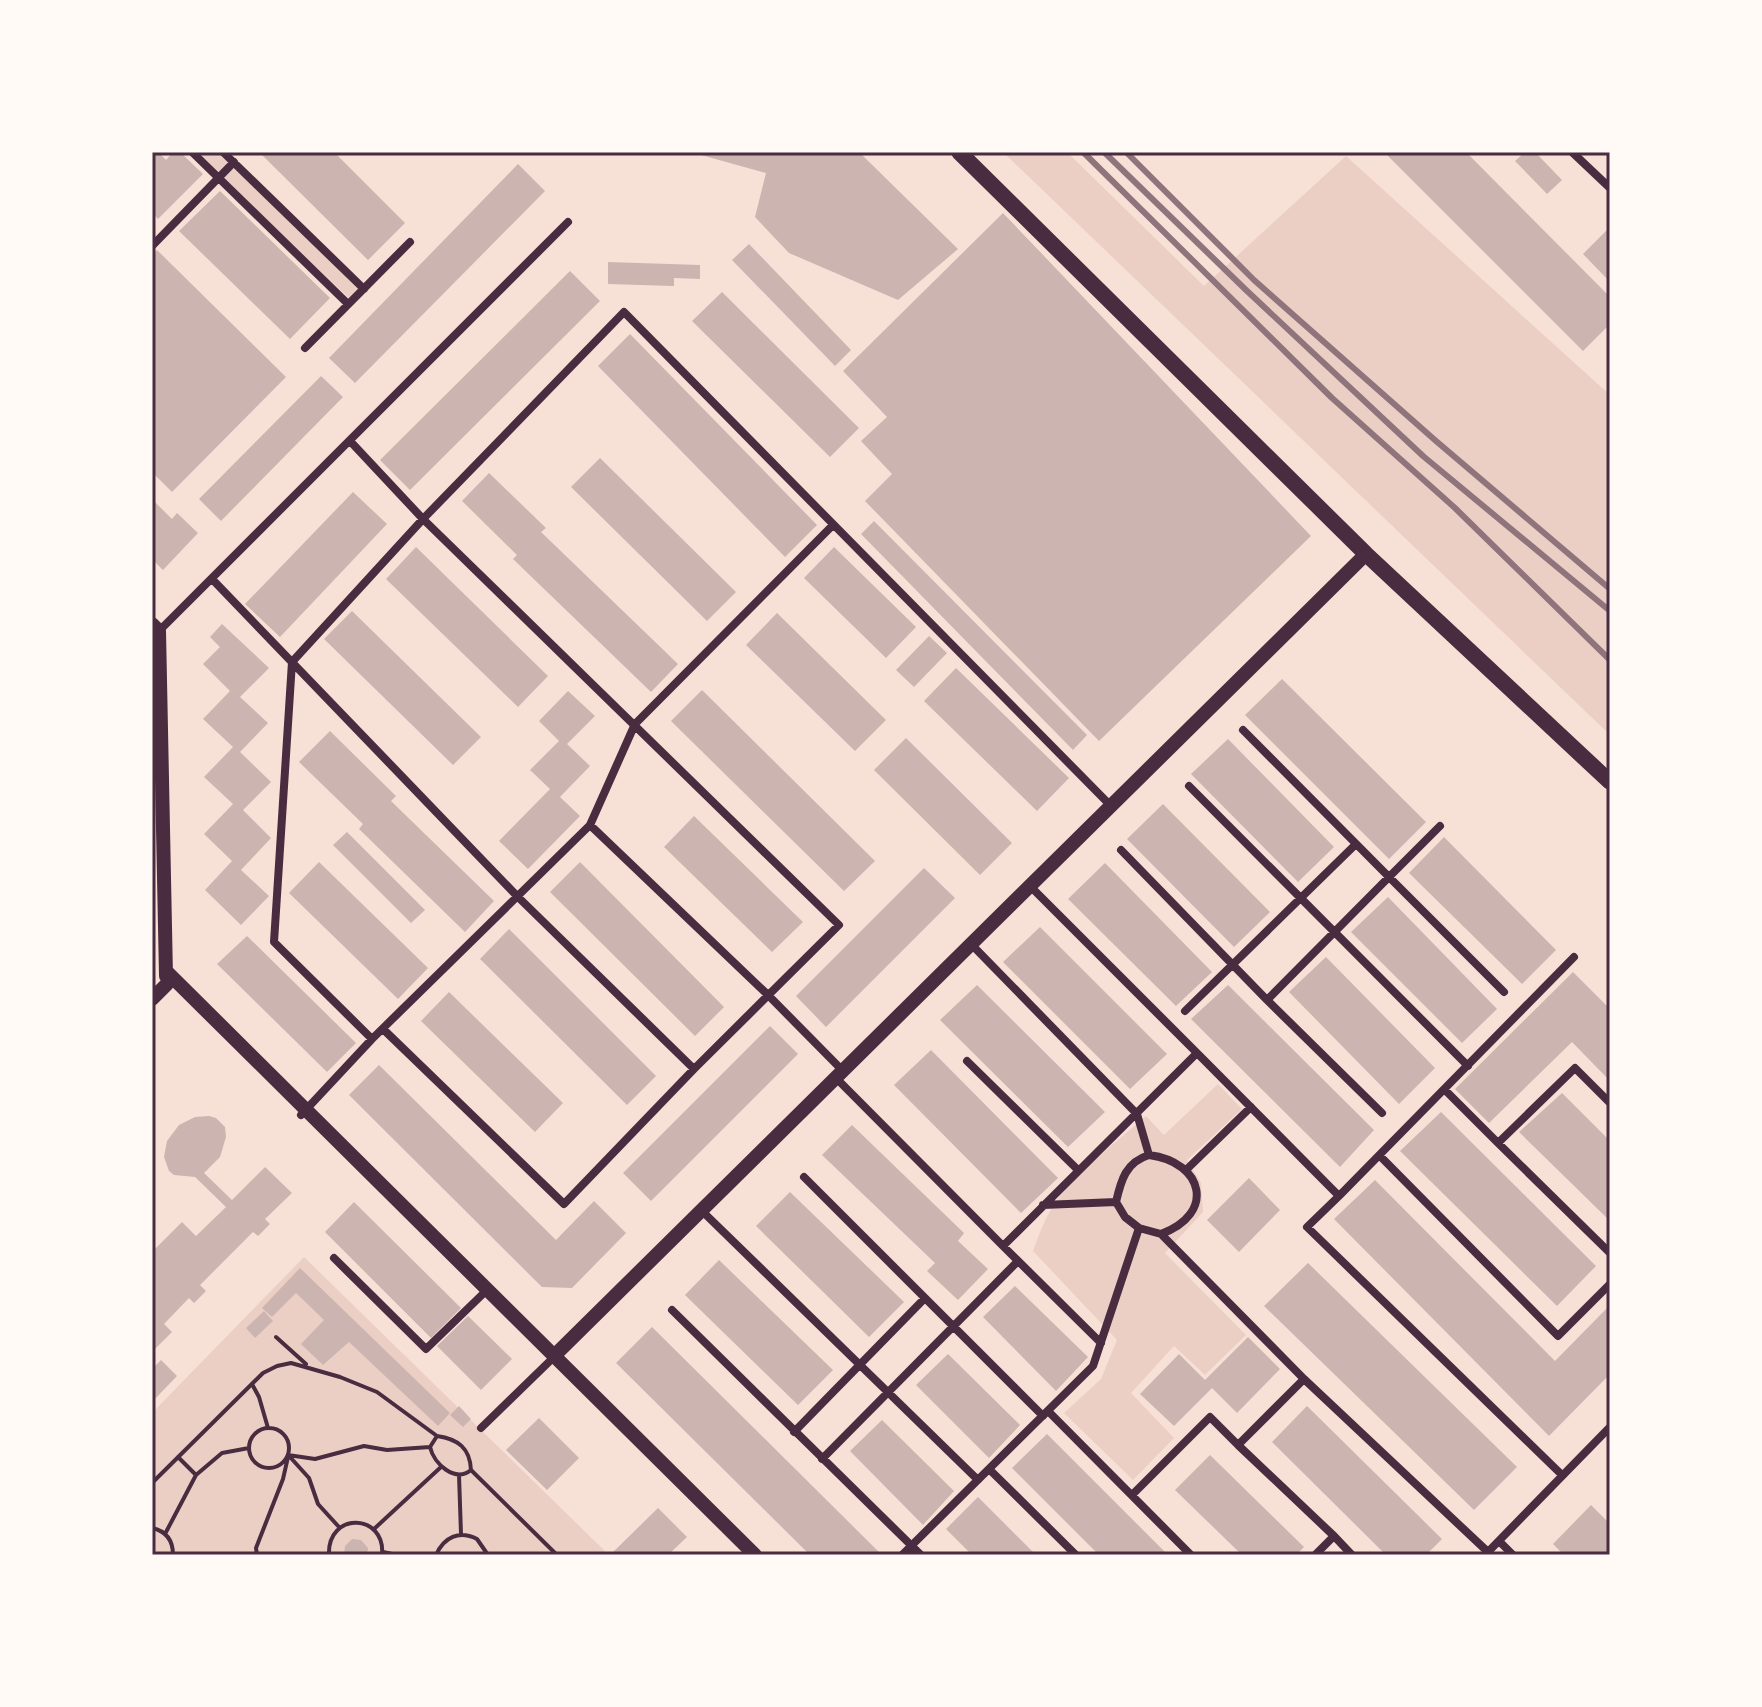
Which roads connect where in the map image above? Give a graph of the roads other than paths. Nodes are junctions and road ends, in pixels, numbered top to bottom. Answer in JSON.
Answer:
{"nodes":[{"id":1,"x":192,"y":152,"type":"edge"},
{"id":2,"x":223,"y":152,"type":"edge"},
{"id":3,"x":959,"y":152,"type":"edge"},
{"id":4,"x":1572,"y":152,"type":"edge"},
{"id":5,"x":234,"y":162,"type":"junction"},
{"id":6,"x":219,"y":178,"type":"junction"},
{"id":7,"x":1610,"y":188,"type":"edge"},
{"id":8,"x":568,"y":222,"type":"dead end"},
{"id":9,"x":410,"y":242,"type":"dead end"},
{"id":10,"x":152,"y":246,"type":"edge"},
{"id":11,"x":364,"y":289,"type":"junction"},
{"id":12,"x":348,"y":304,"type":"junction"},
{"id":13,"x":305,"y":348,"type":"dead end"},
{"id":14,"x":350,"y":441,"type":"junction"},
{"id":15,"x":423,"y":519,"type":"junction"},
{"id":16,"x":833,"y":525,"type":"junction"},
{"id":17,"x":1366,"y":554,"type":"junction"},
{"id":18,"x":212,"y":579,"type":"junction"},
{"id":19,"x":156,"y":628,"type":"edge"},
{"id":20,"x":292,"y":662,"type":"junction"},
{"id":21,"x":635,"y":724,"type":"junction"},
{"id":22,"x":1243,"y":730,"type":"dead end"},
{"id":23,"x":1610,"y":782,"type":"edge"},
{"id":24,"x":1189,"y":786,"type":"dead end"},
{"id":25,"x":158,"y":805,"type":"edge"},
{"id":26,"x":1111,"y":806,"type":"junction"},
{"id":27,"x":590,"y":825,"type":"junction"},
{"id":28,"x":1440,"y":826,"type":"dead end"},
{"id":29,"x":1356,"y":844,"type":"junction"},
{"id":30,"x":1121,"y":850,"type":"dead end"},
{"id":31,"x":1389,"y":877,"type":"junction"},
{"id":32,"x":1030,"y":886,"type":"junction"},
{"id":33,"x":518,"y":897,"type":"junction"},
{"id":34,"x":1299,"y":898,"type":"junction"},
{"id":35,"x":1335,"y":932,"type":"junction"},
{"id":36,"x":971,"y":943,"type":"junction"},
{"id":37,"x":1574,"y":957,"type":"dead end"},
{"id":38,"x":1231,"y":965,"type":"junction"},
{"id":39,"x":162,"y":980,"type":"edge"},
{"id":40,"x":1504,"y":992,"type":"dead end"},
{"id":41,"x":768,"y":995,"type":"junction"},
{"id":42,"x":152,"y":999,"type":"edge"},
{"id":43,"x":1267,"y":1000,"type":"junction"},
{"id":44,"x":1185,"y":1011,"type":"dead end"},
{"id":45,"x":383,"y":1029,"type":"junction"},
{"id":46,"x":372,"y":1039,"type":"junction"},
{"id":47,"x":1197,"y":1053,"type":"junction"},
{"id":48,"x":967,"y":1061,"type":"dead end"},
{"id":49,"x":1468,"y":1066,"type":"junction"},
{"id":50,"x":694,"y":1069,"type":"junction"},
{"id":51,"x":839,"y":1074,"type":"junction"},
{"id":52,"x":1445,"y":1090,"type":"junction"},
{"id":53,"x":1610,"y":1103,"type":"edge"},
{"id":54,"x":1251,"y":1107,"type":"junction"},
{"id":55,"x":304,"y":1112,"type":"junction"},
{"id":56,"x":1382,"y":1113,"type":"dead end"},
{"id":57,"x":1137,"y":1114,"type":"junction"},
{"id":58,"x":1498,"y":1143,"type":"junction"},
{"id":59,"x":1149,"y":1155,"type":"junction"},
{"id":60,"x":1380,"y":1156,"type":"junction"},
{"id":61,"x":1078,"y":1170,"type":"junction"},
{"id":62,"x":1186,"y":1170,"type":"junction"},
{"id":63,"x":804,"y":1177,"type":"dead end"},
{"id":64,"x":1339,"y":1196,"type":"junction"},
{"id":65,"x":1116,"y":1202,"type":"junction"},
{"id":66,"x":1043,"y":1205,"type":"junction"},
{"id":67,"x":701,"y":1210,"type":"junction"},
{"id":68,"x":1139,"y":1228,"type":"junction"},
{"id":69,"x":1161,"y":1234,"type":"junction"},
{"id":70,"x":1003,"y":1246,"type":"junction"},
{"id":71,"x":1610,"y":1253,"type":"edge"},
{"id":72,"x":334,"y":1258,"type":"dead end"},
{"id":73,"x":1018,"y":1261,"type":"junction"},
{"id":74,"x":1610,"y":1284,"type":"edge"},
{"id":75,"x":484,"y":1292,"type":"junction"},
{"id":76,"x":925,"y":1298,"type":"junction"},
{"id":77,"x":672,"y":1310,"type":"dead end"},
{"id":78,"x":954,"y":1326,"type":"junction"},
{"id":79,"x":1101,"y":1343,"type":"junction"},
{"id":80,"x":552,"y":1358,"type":"junction"},
{"id":81,"x":860,"y":1365,"type":"junction"},
{"id":82,"x":1304,"y":1379,"type":"junction"},
{"id":83,"x":888,"y":1393,"type":"junction"},
{"id":84,"x":1046,"y":1414,"type":"junction"},
{"id":85,"x":1610,"y":1427,"type":"edge"},
{"id":86,"x":481,"y":1428,"type":"dead end"},
{"id":87,"x":794,"y":1432,"type":"junction"},
{"id":88,"x":1238,"y":1445,"type":"junction"},
{"id":89,"x":822,"y":1459,"type":"junction"},
{"id":90,"x":989,"y":1469,"type":"junction"},
{"id":91,"x":1562,"y":1475,"type":"junction"},
{"id":92,"x":978,"y":1480,"type":"junction"},
{"id":93,"x":1132,"y":1495,"type":"junction"},
{"id":94,"x":1334,"y":1536,"type":"junction"},
{"id":95,"x":1499,"y":1541,"type":"junction"},
{"id":96,"x":911,"y":1546,"type":"junction"},
{"id":97,"x":1486,"y":1554,"type":"edge"},
{"id":98,"x":742,"y":1555,"type":"edge"},
{"id":99,"x":755,"y":1555,"type":"edge"},
{"id":100,"x":902,"y":1555,"type":"edge"},
{"id":101,"x":921,"y":1555,"type":"edge"},
{"id":102,"x":1076,"y":1555,"type":"edge"},
{"id":103,"x":1191,"y":1555,"type":"edge"},
{"id":104,"x":1315,"y":1555,"type":"edge"},
{"id":105,"x":1352,"y":1555,"type":"edge"},
{"id":106,"x":1513,"y":1555,"type":"edge"}],
"edges":[{"from":1,"to":6,"type":"street"},
{"from":2,"to":5,"type":"street"},
{"from":3,"to":17,"type":"main road"},
{"from":4,"to":7,"type":"street"},
{"from":5,"to":6,"type":"street"},
{"from":5,"to":11,"type":"street"},
{"from":6,"to":10,"type":"street"},
{"from":6,"to":12,"type":"street"},
{"from":8,"to":14,"type":"street"},
{"from":9,"to":11,"type":"street"},
{"from":11,"to":12,"type":"street"},
{"from":12,"to":13,"type":"street"},
{"from":14,"to":15,"type":"street"},
{"from":14,"to":18,"type":"street"},
{"from":15,"to":16,"type":"street"},
{"from":15,"to":20,"type":"street"},
{"from":15,"to":21,"type":"street"},
{"from":16,"to":21,"type":"street"},
{"from":16,"to":26,"type":"street"},
{"from":17,"to":23,"type":"main road"},
{"from":17,"to":26,"type":"street"},
{"from":18,"to":19,"type":"street"},
{"from":18,"to":20,"type":"street"},
{"from":19,"to":25,"type":"street"},
{"from":20,"to":33,"type":"street"},
{"from":20,"to":46,"type":"street"},
{"from":21,"to":27,"type":"street"},
{"from":21,"to":41,"type":"street"},
{"from":22,"to":29,"type":"street"},
{"from":24,"to":34,"type":"street"},
{"from":25,"to":39,"type":"street"},
{"from":26,"to":32,"type":"street"},
{"from":27,"to":33,"type":"street"},
{"from":27,"to":41,"type":"street"},
{"from":28,"to":31,"type":"street"},
{"from":29,"to":31,"type":"street"},
{"from":29,"to":34,"type":"street"},
{"from":30,"to":38,"type":"street"},
{"from":31,"to":35,"type":"street"},
{"from":31,"to":40,"type":"street"},
{"from":32,"to":36,"type":"street"},
{"from":32,"to":47,"type":"street"},
{"from":33,"to":45,"type":"street"},
{"from":33,"to":50,"type":"street"},
{"from":34,"to":35,"type":"street"},
{"from":34,"to":38,"type":"street"},
{"from":35,"to":43,"type":"street"},
{"from":35,"to":49,"type":"street"},
{"from":36,"to":51,"type":"street"},
{"from":36,"to":57,"type":"street"},
{"from":37,"to":49,"type":"street"},
{"from":38,"to":43,"type":"street"},
{"from":38,"to":44,"type":"street"},
{"from":39,"to":42,"type":"street"},
{"from":39,"to":55,"type":"street"},
{"from":41,"to":50,"type":"street"},
{"from":41,"to":51,"type":"street"},
{"from":43,"to":56,"type":"street"},
{"from":45,"to":46,"type":"street"},
{"from":45,"to":50,"type":"street"},
{"from":46,"to":55,"type":"street"},
{"from":47,"to":54,"type":"street"},
{"from":47,"to":57,"type":"street"},
{"from":48,"to":61,"type":"street"},
{"from":49,"to":52,"type":"street"},
{"from":51,"to":67,"type":"street"},
{"from":51,"to":70,"type":"street"},
{"from":52,"to":58,"type":"street"},
{"from":52,"to":60,"type":"street"},
{"from":53,"to":58,"type":"street"},
{"from":54,"to":62,"type":"street"},
{"from":54,"to":64,"type":"street"},
{"from":55,"to":75,"type":"street"},
{"from":57,"to":59,"type":"street"},
{"from":57,"to":61,"type":"street"},
{"from":58,"to":71,"type":"street"},
{"from":59,"to":62,"type":"street"},
{"from":59,"to":65,"type":"street"},
{"from":60,"to":64,"type":"street"},
{"from":60,"to":74,"type":"street"},
{"from":61,"to":66,"type":"street"},
{"from":62,"to":69,"type":"street"},
{"from":63,"to":76,"type":"street"},
{"from":64,"to":91,"type":"street"},
{"from":65,"to":66,"type":"street"},
{"from":65,"to":68,"type":"street"},
{"from":66,"to":70,"type":"street"},
{"from":67,"to":80,"type":"street"},
{"from":67,"to":81,"type":"street"},
{"from":68,"to":69,"type":"street"},
{"from":68,"to":79,"type":"street"},
{"from":69,"to":82,"type":"street"},
{"from":70,"to":73,"type":"street"},
{"from":72,"to":75,"type":"street"},
{"from":73,"to":78,"type":"street"},
{"from":73,"to":79,"type":"street"},
{"from":75,"to":80,"type":"street"},
{"from":76,"to":78,"type":"street"},
{"from":76,"to":81,"type":"street"},
{"from":77,"to":87,"type":"street"},
{"from":78,"to":83,"type":"street"},
{"from":78,"to":84,"type":"street"},
{"from":79,"to":84,"type":"street"},
{"from":80,"to":86,"type":"street"},
{"from":80,"to":98,"type":"street"},
{"from":80,"to":99,"type":"street"},
{"from":81,"to":83,"type":"street"},
{"from":81,"to":87,"type":"street"},
{"from":82,"to":88,"type":"street"},
{"from":82,"to":97,"type":"street"},
{"from":83,"to":89,"type":"street"},
{"from":83,"to":92,"type":"street"},
{"from":84,"to":90,"type":"street"},
{"from":84,"to":93,"type":"street"},
{"from":85,"to":91,"type":"street"},
{"from":87,"to":89,"type":"street"},
{"from":88,"to":93,"type":"street"},
{"from":88,"to":94,"type":"street"},
{"from":89,"to":96,"type":"street"},
{"from":90,"to":92,"type":"street"},
{"from":90,"to":102,"type":"street"},
{"from":91,"to":95,"type":"street"},
{"from":92,"to":96,"type":"street"},
{"from":93,"to":103,"type":"street"},
{"from":94,"to":104,"type":"street"},
{"from":94,"to":105,"type":"street"},
{"from":95,"to":97,"type":"street"},
{"from":95,"to":106,"type":"street"},
{"from":96,"to":100,"type":"street"},
{"from":96,"to":101,"type":"street"}]}
